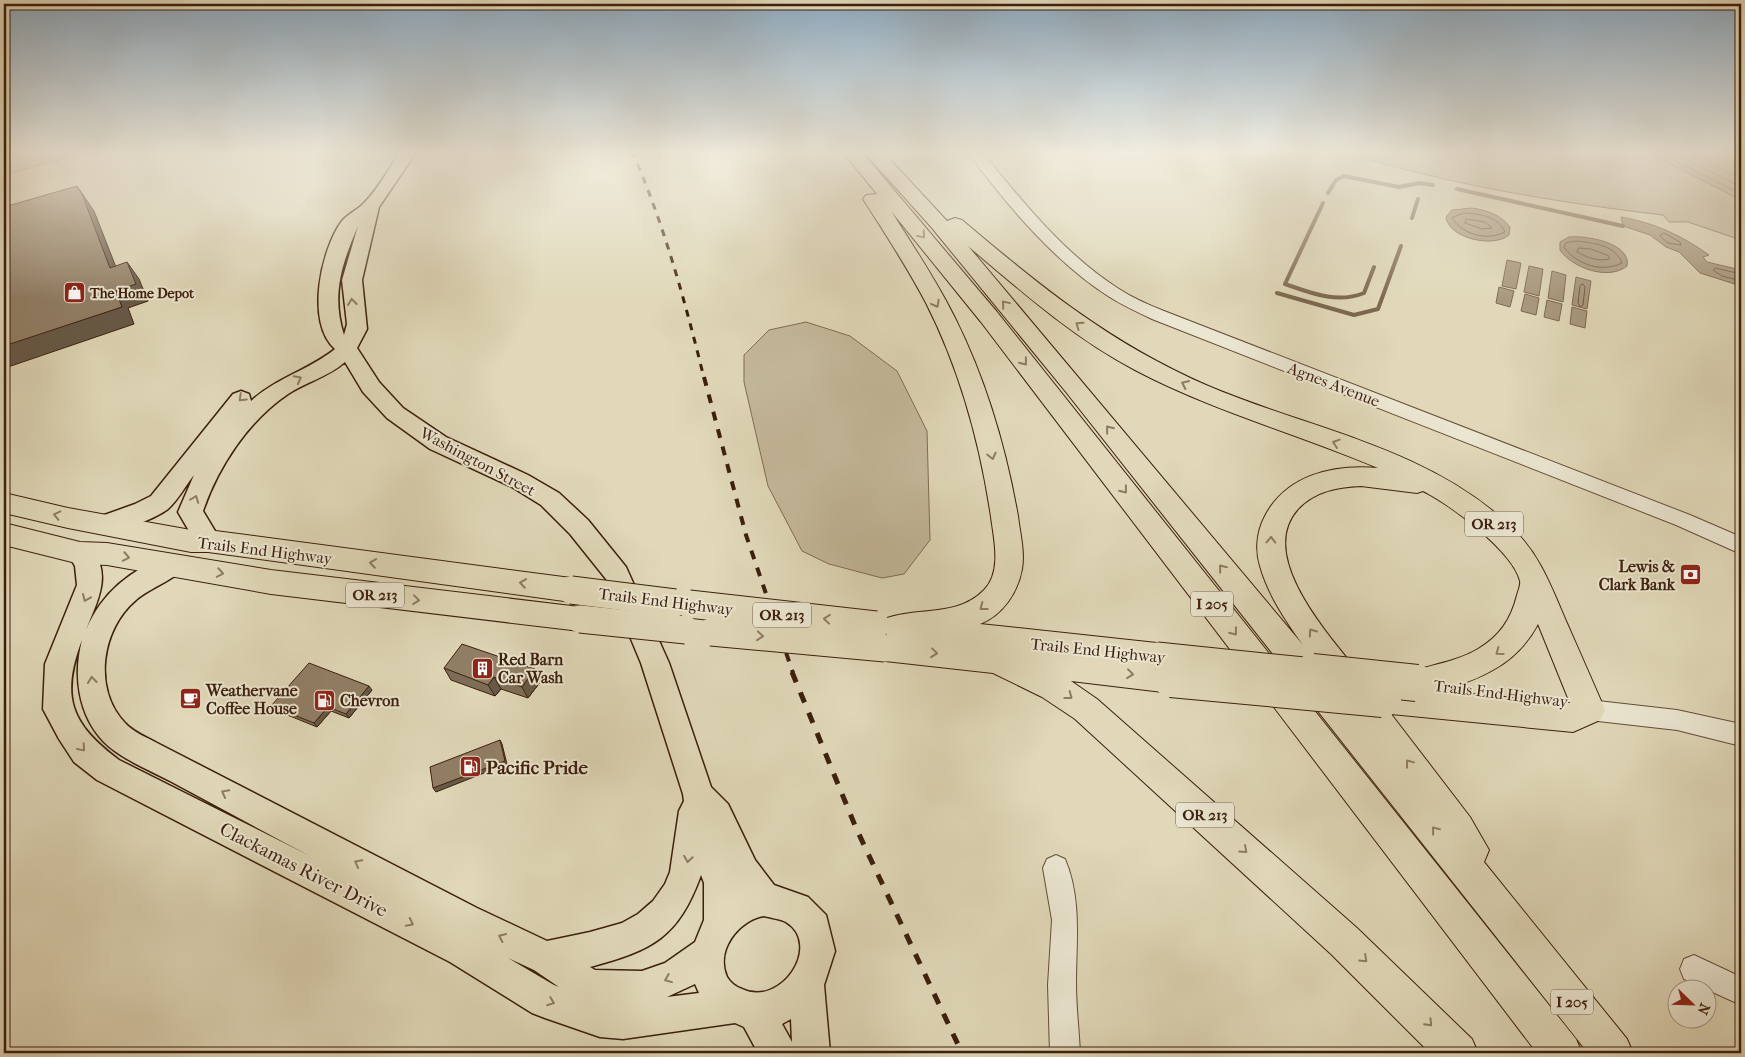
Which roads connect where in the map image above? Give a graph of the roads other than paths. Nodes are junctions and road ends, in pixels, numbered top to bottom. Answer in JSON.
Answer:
{"nodes":[{"id":1,"x":375,"y":200,"type":"edge"},
{"id":2,"x":873,"y":200,"type":"edge"},
{"id":3,"x":901,"y":200,"type":"edge"},
{"id":4,"x":914,"y":200,"type":"edge"},
{"id":5,"x":922,"y":200,"type":"edge"},
{"id":6,"x":1017,"y":200,"type":"edge"},
{"id":7,"x":347,"y":348,"type":"junction"},
{"id":8,"x":1433,"y":485,"type":"junction"},
{"id":9,"x":4,"y":503,"type":"edge"},
{"id":10,"x":104,"y":525,"type":"junction"},
{"id":11,"x":4,"y":534,"type":"edge"},
{"id":12,"x":208,"y":541,"type":"junction"},
{"id":13,"x":1741,"y":546,"type":"edge"},
{"id":14,"x":80,"y":553,"type":"junction"},
{"id":15,"x":172,"y":565,"type":"junction"},
{"id":16,"x":1535,"y":582,"type":"junction"},
{"id":17,"x":690,"y":617,"type":"junction"},
{"id":18,"x":886,"y":633,"type":"junction"},
{"id":19,"x":994,"y":659,"type":"junction"},
{"id":20,"x":1164,"y":667,"type":"junction"},
{"id":21,"x":1427,"y":693,"type":"junction"},
{"id":22,"x":1589,"y":710,"type":"junction"},
{"id":23,"x":1741,"y":734,"type":"edge"},
{"id":24,"x":698,"y":794,"type":"junction"},
{"id":25,"x":1056,"y":868,"type":"dead end"},
{"id":26,"x":764,"y":899,"type":"junction"},
{"id":27,"x":715,"y":938,"type":"junction"},
{"id":28,"x":1532,"y":950,"type":"junction"},
{"id":29,"x":546,"y":958,"type":"junction"},
{"id":30,"x":1694,"y":969,"type":"dead end"},
{"id":31,"x":808,"y":988,"type":"junction"},
{"id":32,"x":1741,"y":991,"type":"edge"},
{"id":33,"x":744,"y":1011,"type":"junction"},
{"id":34,"x":778,"y":1053,"type":"edge"},
{"id":35,"x":812,"y":1053,"type":"edge"},
{"id":36,"x":1065,"y":1053,"type":"edge"},
{"id":37,"x":1458,"y":1053,"type":"edge"},
{"id":38,"x":1562,"y":1053,"type":"edge"},
{"id":39,"x":1612,"y":1053,"type":"edge"}],
"edges":[{"from":1,"to":7,"type":"main road","name":"Washington Street"},
{"from":2,"to":18,"type":"highway","one_way":true},
{"from":3,"to":38,"type":"highway","number":"I 205","one_way":true},
{"from":28,"to":4,"type":"highway","number":"I 205","one_way":true},
{"from":8,"to":5,"type":"highway","one_way":true},
{"from":6,"to":13,"type":"street","name":"Agnes Avenue"},
{"from":7,"to":10,"type":"main road","one_way":true},
{"from":12,"to":7,"type":"main road","one_way":true},
{"from":7,"to":24,"type":"main road","name":"Washington Street"},
{"from":8,"to":16,"type":"highway","number":"OR 213"},
{"from":28,"to":8,"type":"highway","number":"OR 213","one_way":true},
{"from":10,"to":9,"type":"highway","name":"Trails End Highway","number":"OR 213","one_way":true},
{"from":10,"to":12,"type":"highway","name":"Trails End Highway","number":"OR 213"},
{"from":11,"to":14,"type":"highway","name":"Trails End Highway","number":"OR 213"},
{"from":17,"to":12,"type":"highway","name":"Trails End Highway","number":"OR 213","one_way":true,"bridge":true},
{"from":14,"to":15,"type":"highway","name":"Trails End Highway","number":"OR 213","one_way":true},
{"from":14,"to":33,"type":"main road","name":"Clackamas River Drive","one_way":true},
{"from":15,"to":17,"type":"highway","name":"Trails End Highway","number":"OR 213","one_way":true,"bridge":true},
{"from":29,"to":15,"type":"main road","name":"Clackamas River Drive","one_way":true},
{"from":16,"to":21,"type":"highway","one_way":true},
{"from":16,"to":22,"type":"highway"},
{"from":17,"to":18,"type":"highway","name":"Trails End Highway","number":"OR 213","bridge":true},
{"from":18,"to":19,"type":"highway","name":"Trails End Highway","number":"OR 213","one_way":true},
{"from":18,"to":20,"type":"highway","name":"Trails End Highway","number":"OR 213"},
{"from":19,"to":20,"type":"highway","name":"Trails End Highway","one_way":true},
{"from":19,"to":37,"type":"highway","number":"OR 213","one_way":true},
{"from":20,"to":21,"type":"highway","name":"Trails End Highway","bridge":true},
{"from":21,"to":22,"type":"highway","name":"Trails End Highway"},
{"from":22,"to":23,"type":"street"},
{"from":24,"to":26,"type":"main road","name":"Washington Street"},
{"from":24,"to":27,"type":"main road","name":"Washington Street"},
{"from":24,"to":29,"type":"main road","one_way":true},
{"from":25,"to":36,"type":"street"},
{"from":26,"to":27,"type":"main road","name":"Clackamas River Drive"},
{"from":26,"to":31,"type":"main road","name":"Clackamas River Drive"},
{"from":27,"to":29,"type":"main road","name":"Clackamas River Drive","one_way":true},
{"from":27,"to":33,"type":"main road"},
{"from":28,"to":39,"type":"highway","number":"I 205"},
{"from":30,"to":32,"type":"street"},
{"from":31,"to":33,"type":"main road","name":"Clackamas River Drive"},
{"from":31,"to":35,"type":"main road","name":"Clackamas River Drive"},
{"from":33,"to":34,"type":"main road"}]}
